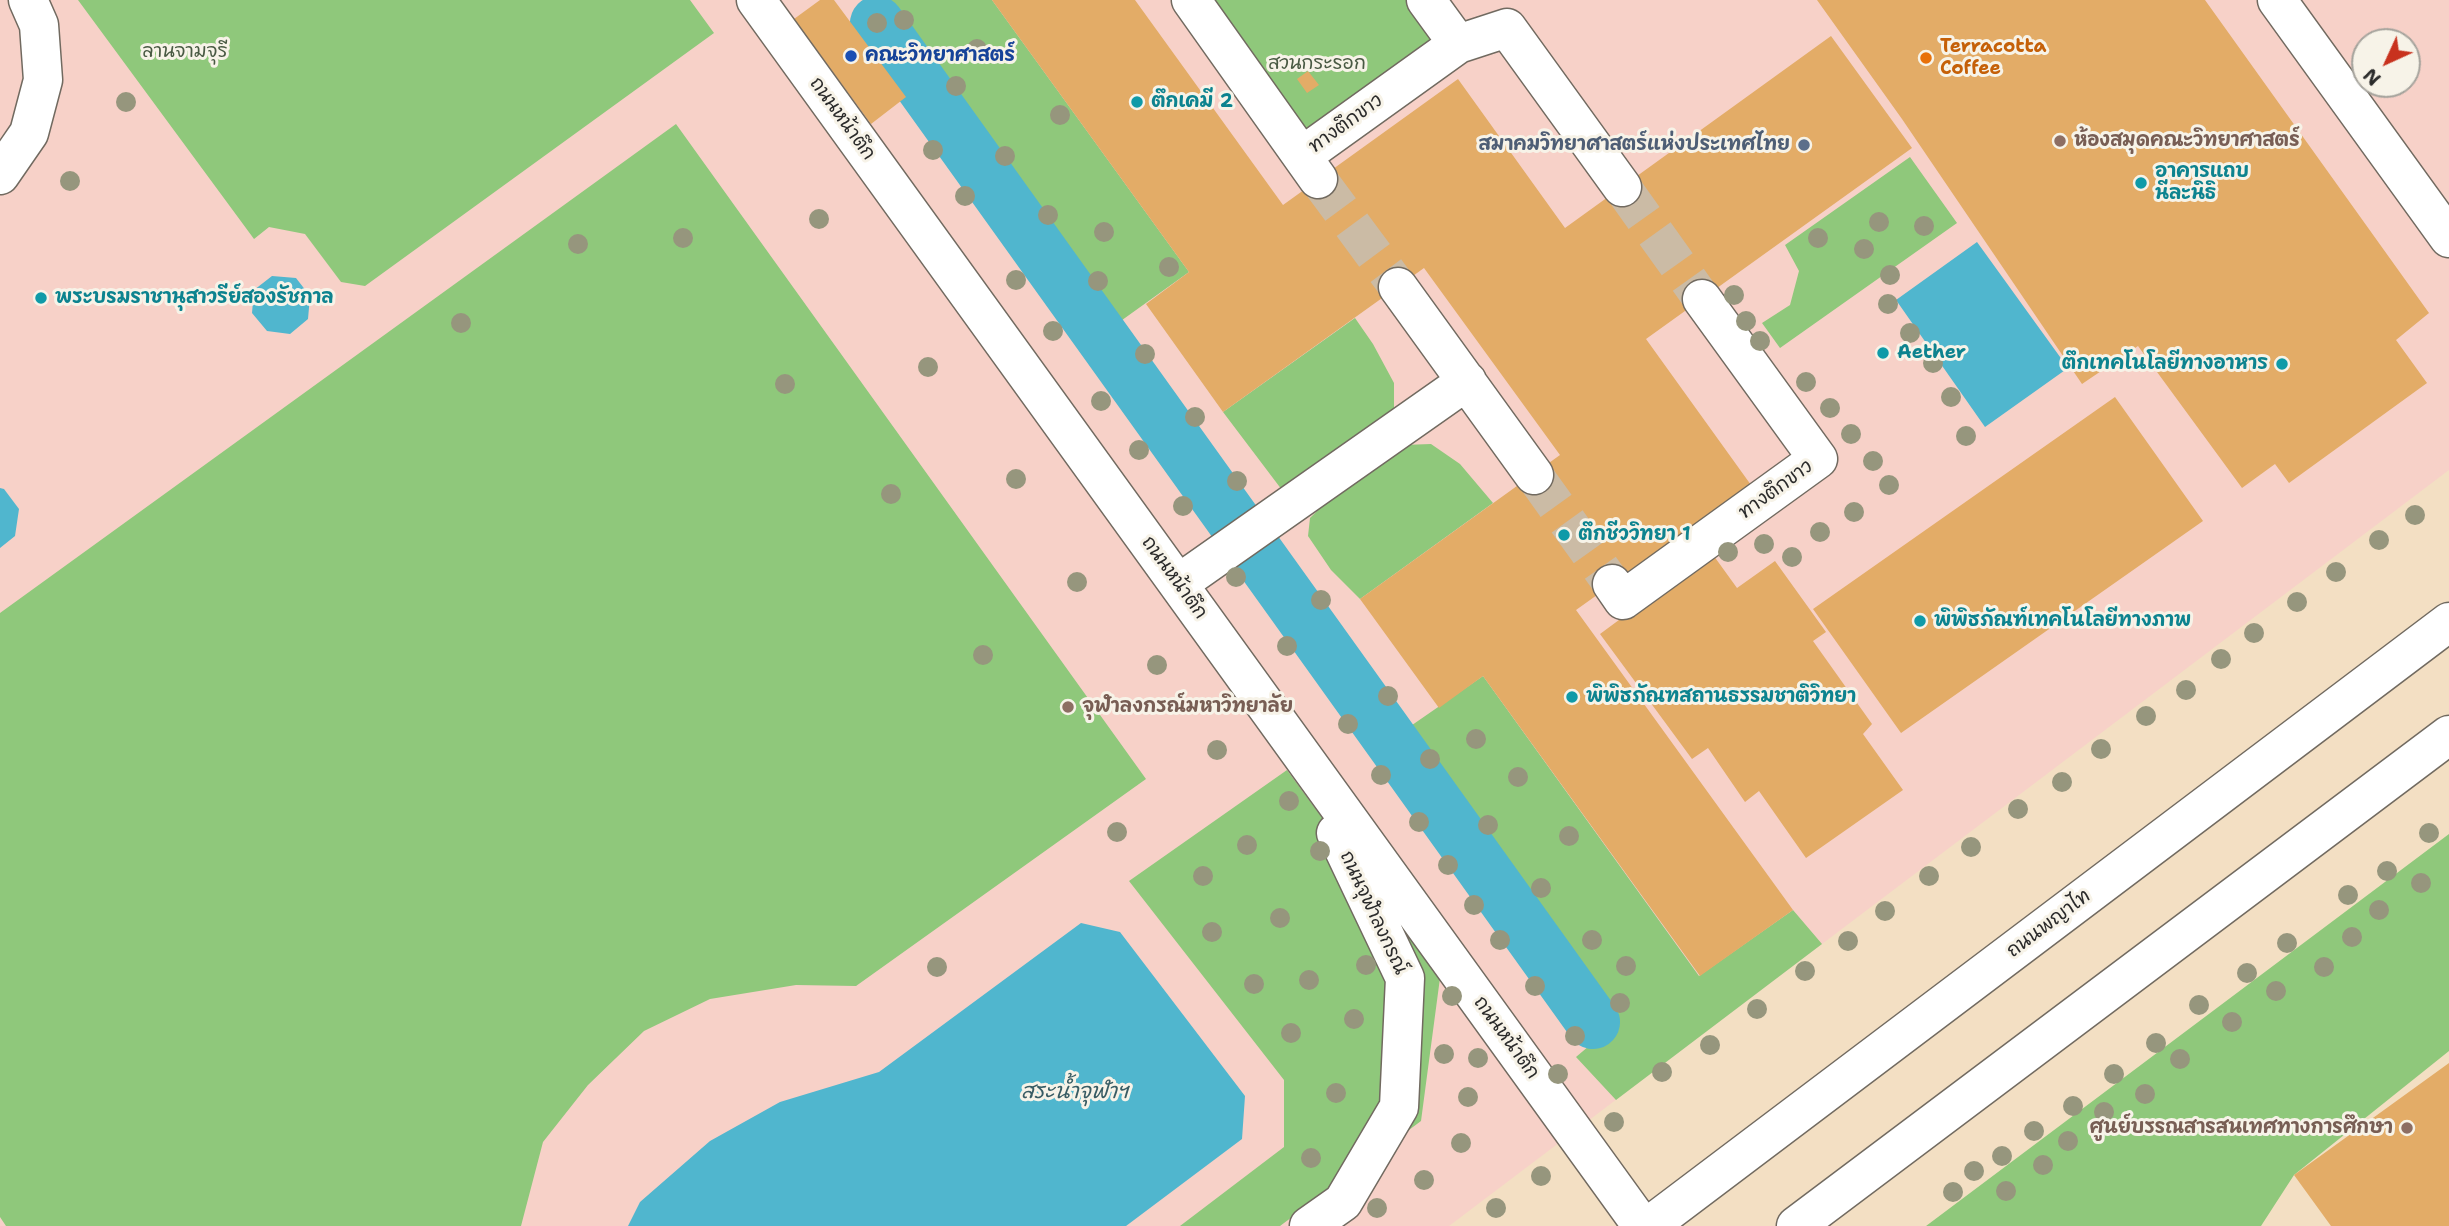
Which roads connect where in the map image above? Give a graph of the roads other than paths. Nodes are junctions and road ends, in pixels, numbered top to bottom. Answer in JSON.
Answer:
{"nodes":[{"id":1,"x":28,"y":0,"type":"edge"},
{"id":2,"x":756,"y":0,"type":"edge"},
{"id":3,"x":1191,"y":0,"type":"edge"},
{"id":4,"x":1426,"y":0,"type":"edge"},
{"id":5,"x":2277,"y":0,"type":"edge"},
{"id":6,"x":1458,"y":44,"type":"junction"},
{"id":7,"x":0,"y":175,"type":"edge"},
{"id":8,"x":1622,"y":187,"type":"tunnel mouth"},
{"id":9,"x":2449,"y":238,"type":"edge"},
{"id":10,"x":1398,"y":287,"type":"tunnel mouth"},
{"id":11,"x":1702,"y":299,"type":"tunnel mouth"},
{"id":12,"x":1467,"y":380,"type":"junction"},
{"id":13,"x":1534,"y":475,"type":"tunnel mouth"},
{"id":14,"x":1178,"y":584,"type":"junction"},
{"id":15,"x":1612,"y":584,"type":"tunnel mouth"},
{"id":16,"x":2449,"y":622,"type":"edge"},
{"id":17,"x":2449,"y":735,"type":"edge"},
{"id":18,"x":1295,"y":746,"type":"junction"},
{"id":19,"x":1309,"y":1226,"type":"edge"},
{"id":20,"x":1642,"y":1226,"type":"edge"},
{"id":21,"x":1649,"y":1226,"type":"edge"},
{"id":22,"x":1796,"y":1226,"type":"edge"}],
"edges":[{"from":1,"to":7,"type":"street"},
{"from":2,"to":14,"type":"street","name":"ถนนหน้าตึก"},
{"from":3,"to":6,"type":"street","name":"ทางตึกขาว"},
{"from":4,"to":6,"type":"street"},
{"from":5,"to":9,"type":"street"},
{"from":6,"to":8,"type":"street","name":"ทางตึกขาว"},
{"from":10,"to":12,"type":"street"},
{"from":11,"to":15,"type":"street","name":"ทางตึกขาว"},
{"from":12,"to":13,"type":"street"},
{"from":12,"to":14,"type":"street"},
{"from":14,"to":18,"type":"street","name":"ถนนหน้าตึก"},
{"from":16,"to":21,"type":"street","name":"ถนนพญาไท"},
{"from":17,"to":22,"type":"street"},
{"from":18,"to":19,"type":"street","name":"ถนนจุฬาลงกรณ์"},
{"from":18,"to":20,"type":"street","name":"ถนนหน้าตึก"}]}
